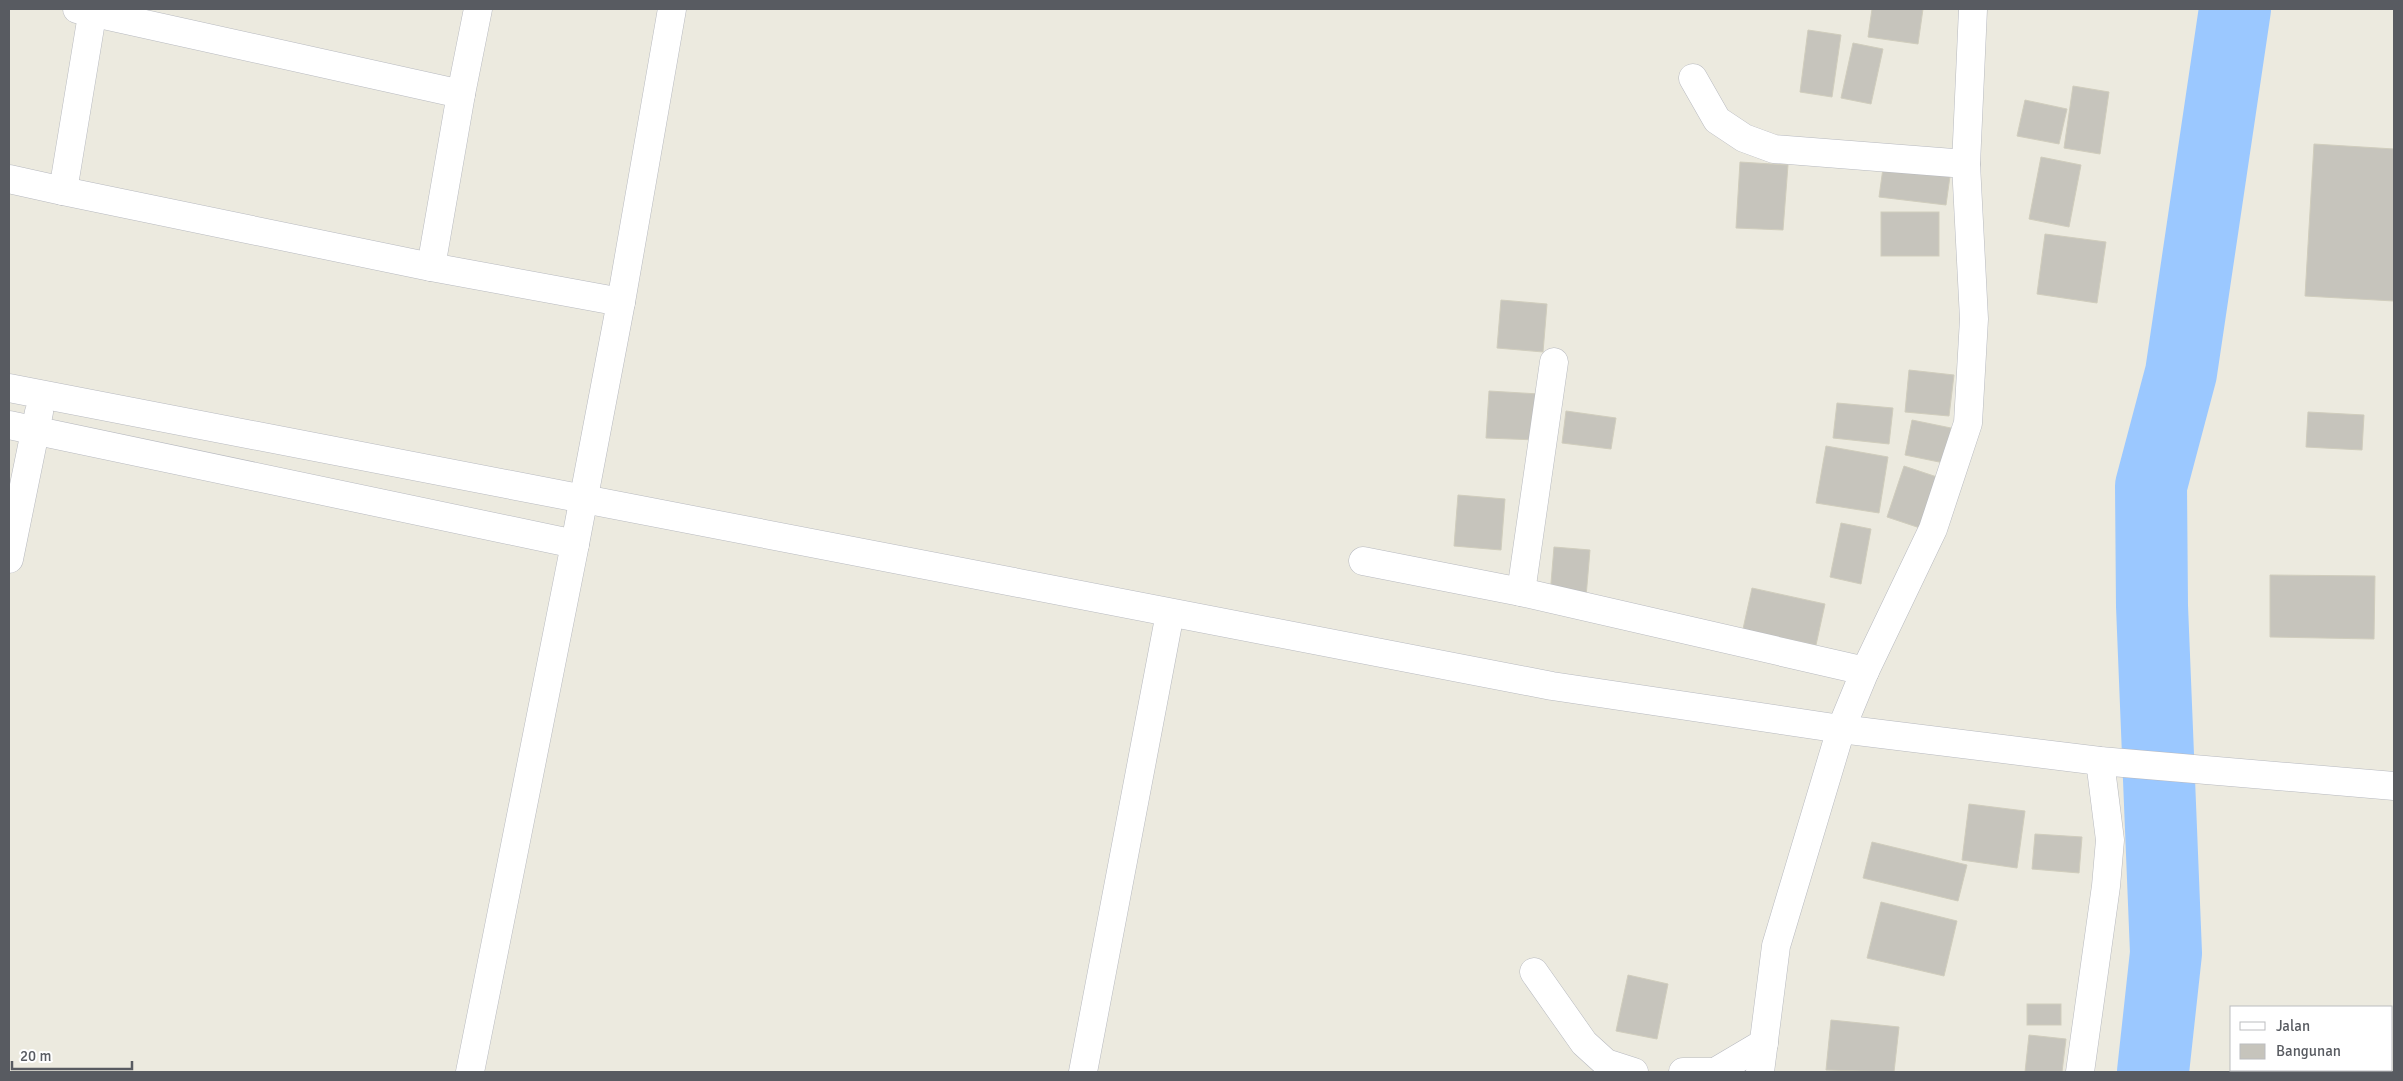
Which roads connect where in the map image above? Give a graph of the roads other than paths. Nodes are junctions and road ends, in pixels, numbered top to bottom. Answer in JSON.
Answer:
{"nodes":[{"id":1,"x":478,"y":9,"type":"edge"},
{"id":2,"x":672,"y":9,"type":"edge"},
{"id":3,"x":1973,"y":9,"type":"edge"},
{"id":4,"x":88,"y":10,"type":"edge"},
{"id":5,"x":1693,"y":78,"type":"dead end"},
{"id":6,"x":461,"y":94,"type":"junction"},
{"id":7,"x":1966,"y":164,"type":"junction"},
{"id":8,"x":9,"y":180,"type":"edge"},
{"id":9,"x":64,"y":191,"type":"junction"},
{"id":10,"x":431,"y":267,"type":"junction"},
{"id":11,"x":621,"y":302,"type":"junction"},
{"id":12,"x":1554,"y":362,"type":"dead end"},
{"id":13,"x":9,"y":388,"type":"edge"},
{"id":14,"x":42,"y":396,"type":"junction"},
{"id":15,"x":9,"y":425,"type":"edge"},
{"id":16,"x":36,"y":431,"type":"junction"},
{"id":17,"x":582,"y":500,"type":"junction"},
{"id":18,"x":575,"y":544,"type":"junction"},
{"id":19,"x":9,"y":559,"type":"edge"},
{"id":20,"x":1363,"y":561,"type":"dead end"},
{"id":21,"x":1521,"y":592,"type":"junction"},
{"id":22,"x":1170,"y":613,"type":"junction"},
{"id":23,"x":1865,"y":671,"type":"junction"},
{"id":24,"x":1841,"y":729,"type":"junction"},
{"id":25,"x":2108,"y":761,"type":"junction"},
{"id":26,"x":2394,"y":786,"type":"edge"},
{"id":27,"x":1534,"y":972,"type":"dead end"},
{"id":28,"x":1764,"y":1043,"type":"junction"},
{"id":29,"x":470,"y":1072,"type":"edge"},
{"id":30,"x":1083,"y":1072,"type":"edge"},
{"id":31,"x":1634,"y":1072,"type":"edge"},
{"id":32,"x":1683,"y":1072,"type":"edge"},
{"id":33,"x":1760,"y":1072,"type":"edge"},
{"id":34,"x":2080,"y":1072,"type":"edge"}],
"edges":[{"from":1,"to":6,"type":"street"},
{"from":2,"to":11,"type":"street"},
{"from":3,"to":7,"type":"street"},
{"from":4,"to":6,"type":"street"},
{"from":4,"to":9,"type":"street"},
{"from":5,"to":7,"type":"street"},
{"from":6,"to":10,"type":"street"},
{"from":7,"to":23,"type":"street"},
{"from":8,"to":9,"type":"street"},
{"from":9,"to":10,"type":"street"},
{"from":10,"to":11,"type":"street"},
{"from":11,"to":17,"type":"street"},
{"from":12,"to":21,"type":"street"},
{"from":13,"to":14,"type":"street"},
{"from":14,"to":16,"type":"street"},
{"from":14,"to":17,"type":"street"},
{"from":15,"to":16,"type":"street"},
{"from":16,"to":18,"type":"street"},
{"from":16,"to":19,"type":"street"},
{"from":17,"to":18,"type":"street"},
{"from":17,"to":22,"type":"street"},
{"from":18,"to":29,"type":"street"},
{"from":20,"to":21,"type":"street"},
{"from":21,"to":23,"type":"street"},
{"from":22,"to":24,"type":"street"},
{"from":22,"to":30,"type":"street"},
{"from":23,"to":24,"type":"street"},
{"from":24,"to":25,"type":"street"},
{"from":24,"to":28,"type":"street"},
{"from":25,"to":26,"type":"street"},
{"from":25,"to":34,"type":"street"},
{"from":27,"to":31,"type":"street"},
{"from":28,"to":32,"type":"street"},
{"from":28,"to":33,"type":"street"}]}
